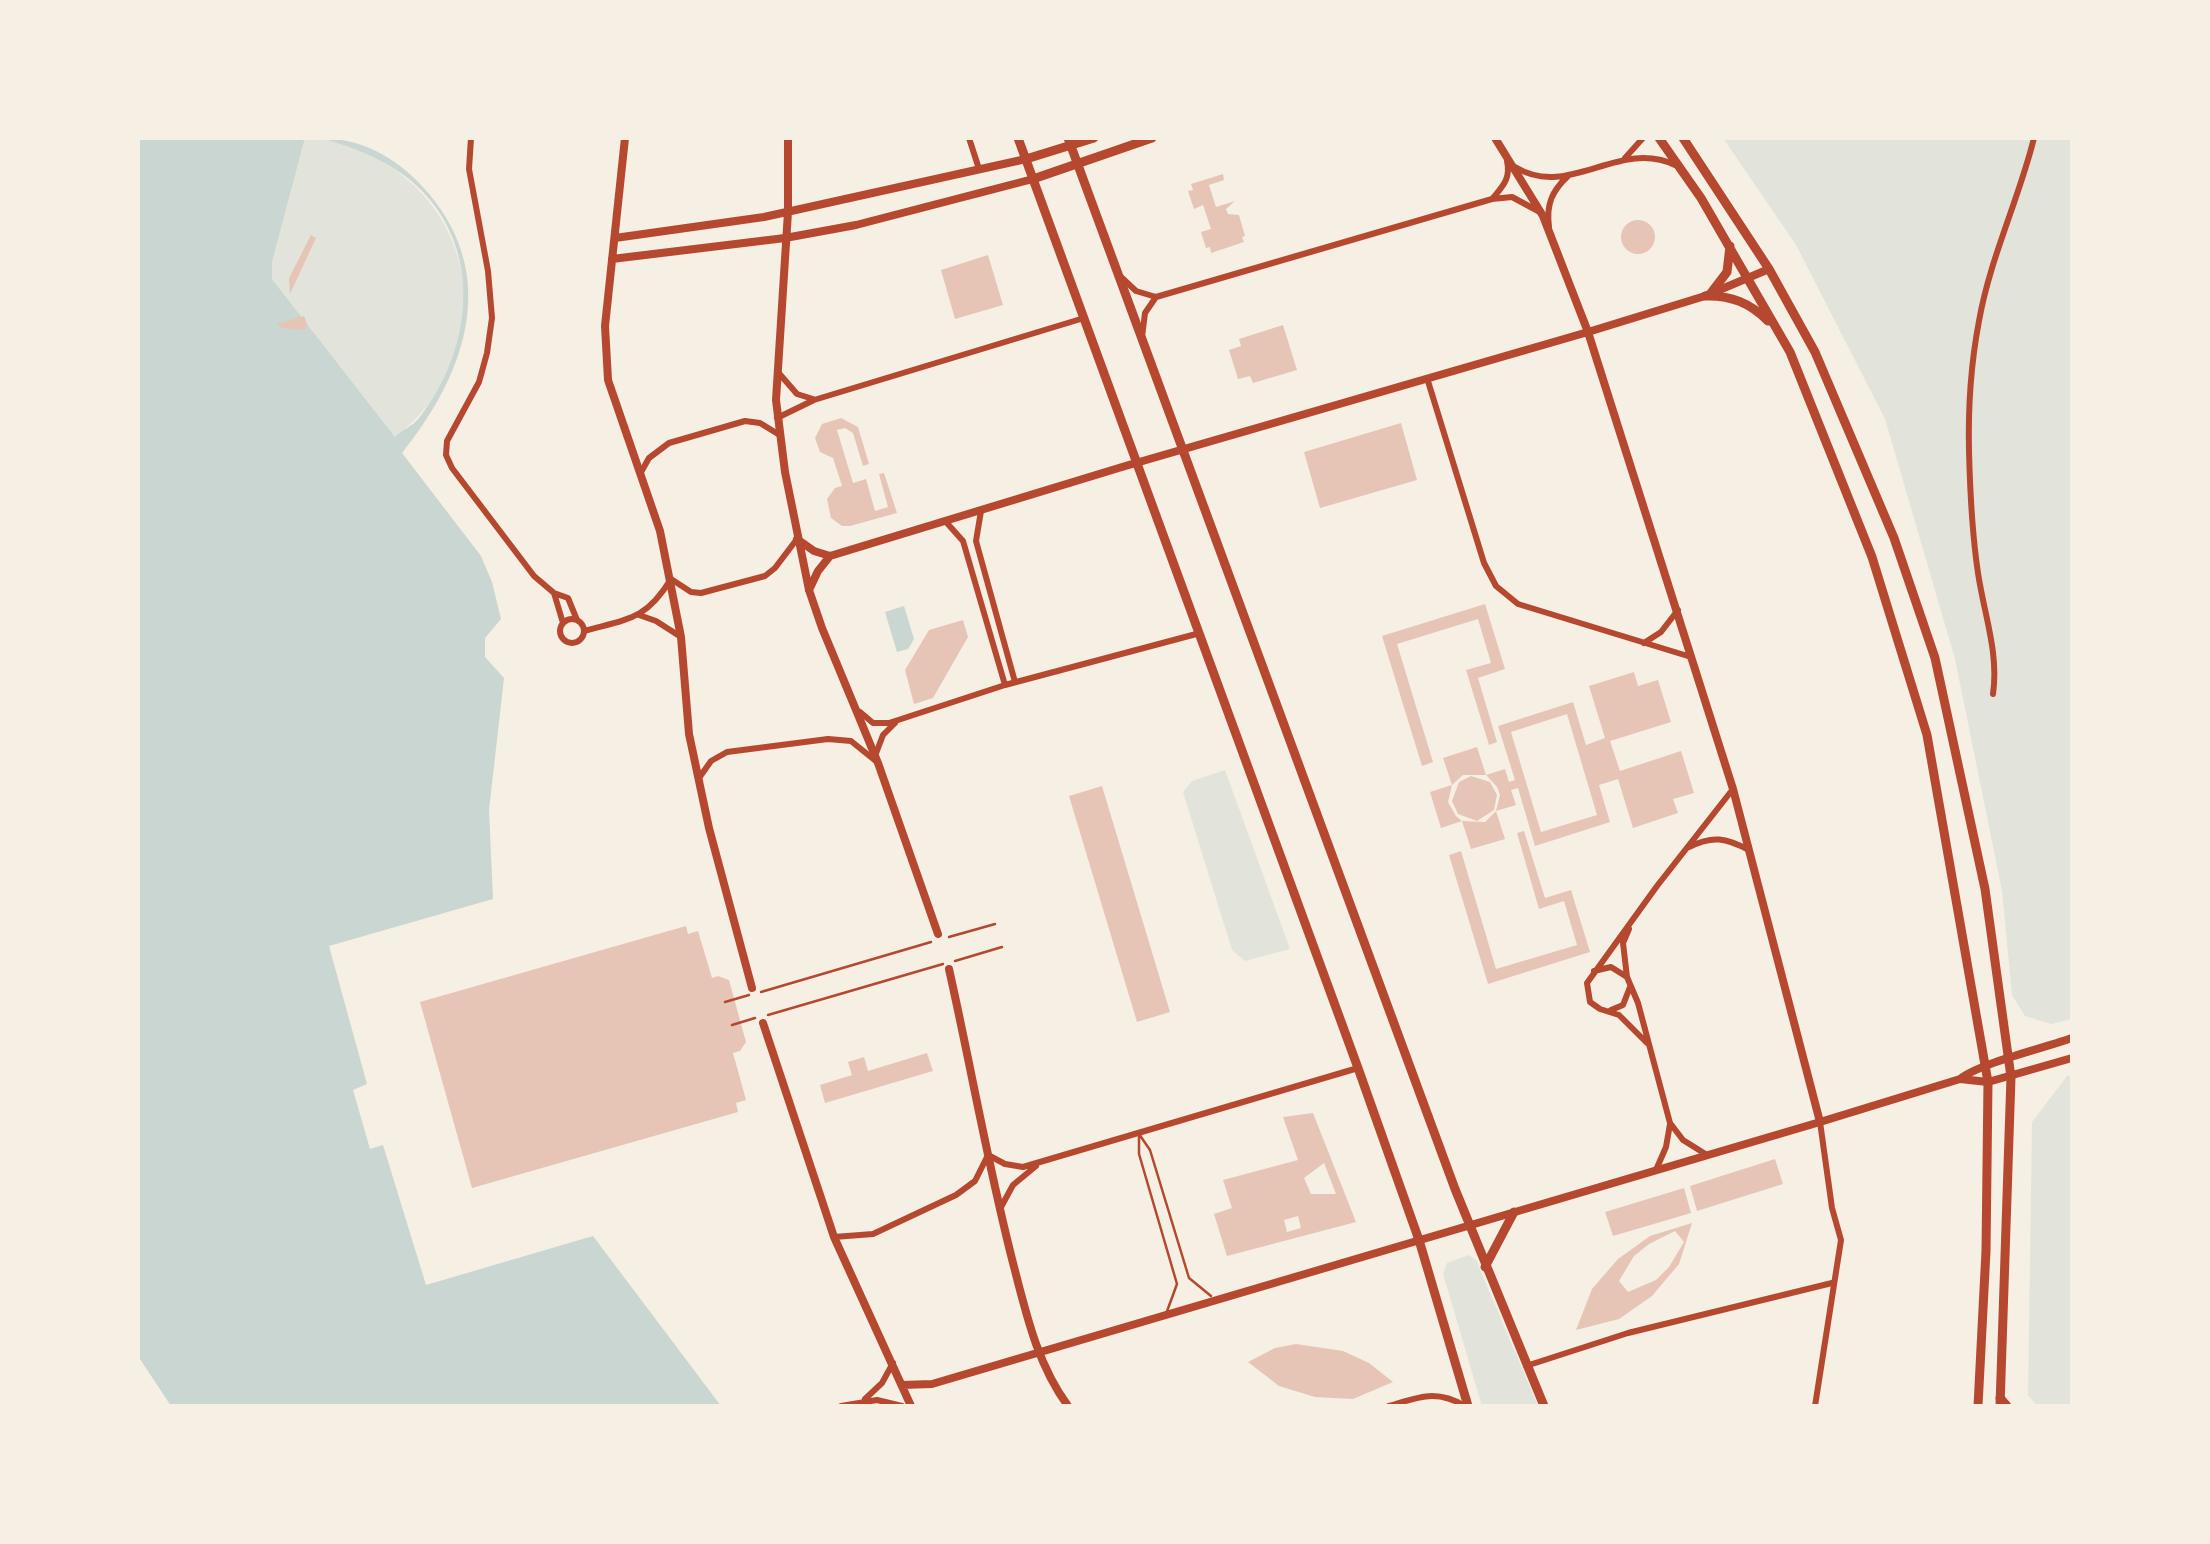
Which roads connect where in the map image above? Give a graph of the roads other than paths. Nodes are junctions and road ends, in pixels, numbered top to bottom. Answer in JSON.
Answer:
{"nodes":[{"id":1,"x":471,"y":138,"type":"edge"},
{"id":2,"x":625,"y":138,"type":"edge"},
{"id":3,"x":788,"y":138,"type":"edge"},
{"id":4,"x":969,"y":138,"type":"edge"},
{"id":5,"x":1018,"y":138,"type":"edge"},
{"id":6,"x":1094,"y":138,"type":"edge"},
{"id":7,"x":1152,"y":138,"type":"edge"},
{"id":8,"x":1494,"y":138,"type":"edge"},
{"id":9,"x":1643,"y":138,"type":"edge"},
{"id":10,"x":1659,"y":138,"type":"edge"},
{"id":11,"x":1682,"y":138,"type":"edge"},
{"id":12,"x":2034,"y":138,"type":"edge"},
{"id":13,"x":1069,"y":142,"type":"edge"},
{"id":14,"x":1506,"y":156,"type":"junction"},
{"id":15,"x":1026,"y":158,"type":"junction"},
{"id":16,"x":1624,"y":159,"type":"junction"},
{"id":17,"x":1078,"y":165,"type":"junction"},
{"id":18,"x":1513,"y":165,"type":"junction"},
{"id":19,"x":1676,"y":166,"type":"junction"},
{"id":20,"x":979,"y":170,"type":"junction"},
{"id":21,"x":1569,"y":176,"type":"junction"},
{"id":22,"x":1033,"y":180,"type":"junction"},
{"id":23,"x":1492,"y":199,"type":"junction"},
{"id":24,"x":788,"y":212,"type":"junction"},
{"id":25,"x":1543,"y":216,"type":"junction"},
{"id":26,"x":1550,"y":230,"type":"junction"},
{"id":27,"x":615,"y":238,"type":"junction"},
{"id":28,"x":786,"y":238,"type":"junction"},
{"id":29,"x":1730,"y":246,"type":"junction"},
{"id":30,"x":612,"y":258,"type":"junction"},
{"id":31,"x":1769,"y":269,"type":"junction"},
{"id":32,"x":1119,"y":275,"type":"junction"},
{"id":33,"x":1748,"y":280,"type":"junction"},
{"id":34,"x":1708,"y":295,"type":"junction"},
{"id":35,"x":1156,"y":297,"type":"junction"},
{"id":36,"x":1084,"y":318,"type":"junction"},
{"id":37,"x":1588,"y":332,"type":"junction"},
{"id":38,"x":1142,"y":338,"type":"junction"},
{"id":39,"x":1790,"y":352,"type":"junction"},
{"id":40,"x":777,"y":371,"type":"junction"},
{"id":41,"x":1427,"y":378,"type":"junction"},
{"id":42,"x":814,"y":400,"type":"junction"},
{"id":43,"x":776,"y":418,"type":"junction"},
{"id":44,"x":778,"y":434,"type":"junction"},
{"id":45,"x":1185,"y":449,"type":"junction"},
{"id":46,"x":1138,"y":462,"type":"junction"},
{"id":47,"x":639,"y":475,"type":"junction"},
{"id":48,"x":981,"y":511,"type":"junction"},
{"id":49,"x":946,"y":522,"type":"junction"},
{"id":50,"x":798,"y":539,"type":"junction"},
{"id":51,"x":830,"y":556,"type":"junction"},
{"id":52,"x":671,"y":579,"type":"junction"},
{"id":53,"x":810,"y":590,"type":"junction"},
{"id":54,"x":554,"y":593,"type":"junction"},
{"id":55,"x":1678,"y":610,"type":"junction"},
{"id":56,"x":639,"y":615,"type":"junction"},
{"id":57,"x":576,"y":620,"type":"junction"},
{"id":58,"x":562,"y":624,"type":"junction"},
{"id":59,"x":584,"y":632,"type":"junction"},
{"id":60,"x":1200,"y":633,"type":"junction"},
{"id":61,"x":681,"y":637,"type":"junction"},
{"id":62,"x":1643,"y":644,"type":"junction"},
{"id":63,"x":1693,"y":658,"type":"junction"},
{"id":64,"x":1016,"y":682,"type":"junction"},
{"id":65,"x":1004,"y":685,"type":"junction"},
{"id":66,"x":1993,"y":694,"type":"dead end"},
{"id":67,"x":853,"y":703,"type":"junction"},
{"id":68,"x":900,"y":720,"type":"junction"},
{"id":69,"x":876,"y":759,"type":"junction"},
{"id":70,"x":698,"y":779,"type":"junction"},
{"id":71,"x":1733,"y":789,"type":"junction"},
{"id":72,"x":1688,"y":847,"type":"junction"},
{"id":73,"x":1749,"y":850,"type":"junction"},
{"id":74,"x":1632,"y":923,"type":"junction"},
{"id":75,"x":938,"y":934,"type":"dead end"},
{"id":76,"x":949,"y":968,"type":"dead end"},
{"id":77,"x":1593,"y":972,"type":"junction"},
{"id":78,"x":1627,"y":977,"type":"junction"},
{"id":79,"x":1630,"y":987,"type":"junction"},
{"id":80,"x":752,"y":988,"type":"dead end"},
{"id":81,"x":1605,"y":1010,"type":"junction"},
{"id":82,"x":763,"y":1023,"type":"dead end"},
{"id":83,"x":2072,"y":1038,"type":"edge"},
{"id":84,"x":1646,"y":1044,"type":"junction"},
{"id":85,"x":2072,"y":1058,"type":"edge"},
{"id":86,"x":2008,"y":1060,"type":"junction"},
{"id":87,"x":1986,"y":1066,"type":"junction"},
{"id":88,"x":1358,"y":1068,"type":"junction"},
{"id":89,"x":2011,"y":1077,"type":"junction"},
{"id":90,"x":1960,"y":1079,"type":"junction"},
{"id":91,"x":1988,"y":1082,"type":"junction"},
{"id":92,"x":1820,"y":1122,"type":"junction"},
{"id":93,"x":1670,"y":1123,"type":"junction"},
{"id":94,"x":1138,"y":1132,"type":"junction"},
{"id":95,"x":1707,"y":1154,"type":"junction"},
{"id":96,"x":988,"y":1155,"type":"junction"},
{"id":97,"x":1041,"y":1162,"type":"junction"},
{"id":98,"x":1656,"y":1170,"type":"junction"},
{"id":99,"x":1000,"y":1210,"type":"junction"},
{"id":100,"x":1514,"y":1212,"type":"junction"},
{"id":101,"x":1468,"y":1224,"type":"junction"},
{"id":102,"x":834,"y":1236,"type":"junction"},
{"id":103,"x":1419,"y":1240,"type":"junction"},
{"id":104,"x":1486,"y":1267,"type":"junction"},
{"id":105,"x":1832,"y":1283,"type":"junction"},
{"id":106,"x":1215,"y":1300,"type":"junction"},
{"id":107,"x":1166,"y":1314,"type":"junction"},
{"id":108,"x":1038,"y":1351,"type":"junction"},
{"id":109,"x":893,"y":1363,"type":"junction"},
{"id":110,"x":1526,"y":1366,"type":"junction"},
{"id":111,"x":902,"y":1385,"type":"junction"},
{"id":112,"x":864,"y":1400,"type":"junction"},
{"id":113,"x":2002,"y":1404,"type":"edge"},
{"id":114,"x":841,"y":1406,"type":"edge"},
{"id":115,"x":902,"y":1406,"type":"edge"},
{"id":116,"x":911,"y":1406,"type":"edge"},
{"id":117,"x":1068,"y":1406,"type":"edge"},
{"id":118,"x":1390,"y":1406,"type":"edge"},
{"id":119,"x":1467,"y":1406,"type":"edge"},
{"id":120,"x":1544,"y":1406,"type":"edge"},
{"id":121,"x":1814,"y":1406,"type":"edge"},
{"id":122,"x":1978,"y":1406,"type":"edge"}],
"edges":[{"from":1,"to":54,"type":"street"},
{"from":2,"to":27,"type":"street"},
{"from":3,"to":24,"type":"street"},
{"from":4,"to":20,"type":"street"},
{"from":5,"to":15,"type":"main road"},
{"from":6,"to":13,"type":"main road"},
{"from":7,"to":17,"type":"main road"},
{"from":8,"to":14,"type":"street"},
{"from":9,"to":16,"type":"street"},
{"from":10,"to":19,"type":"main road"},
{"from":11,"to":31,"type":"main road"},
{"from":12,"to":66,"type":"street"},
{"from":13,"to":15,"type":"main road"},
{"from":13,"to":17,"type":"main road"},
{"from":14,"to":18,"type":"street"},
{"from":14,"to":23,"type":"street"},
{"from":15,"to":20,"type":"street"},
{"from":15,"to":22,"type":"main road"},
{"from":16,"to":19,"type":"street"},
{"from":16,"to":21,"type":"street"},
{"from":17,"to":22,"type":"main road"},
{"from":17,"to":32,"type":"main road"},
{"from":18,"to":21,"type":"street"},
{"from":18,"to":25,"type":"street"},
{"from":19,"to":29,"type":"main road"},
{"from":20,"to":24,"type":"street"},
{"from":21,"to":26,"type":"street"},
{"from":22,"to":28,"type":"street"},
{"from":22,"to":36,"type":"main road"},
{"from":23,"to":25,"type":"street"},
{"from":23,"to":35,"type":"street"},
{"from":24,"to":27,"type":"street"},
{"from":24,"to":28,"type":"street"},
{"from":25,"to":26,"type":"street"},
{"from":26,"to":37,"type":"street"},
{"from":27,"to":30,"type":"street"},
{"from":28,"to":30,"type":"street"},
{"from":28,"to":40,"type":"street"},
{"from":29,"to":33,"type":"main road"},
{"from":29,"to":34,"type":"main road"},
{"from":30,"to":47,"type":"street"},
{"from":31,"to":33,"type":"street"},
{"from":31,"to":86,"type":"main road"},
{"from":32,"to":35,"type":"street"},
{"from":32,"to":38,"type":"main road"},
{"from":33,"to":34,"type":"street"},
{"from":33,"to":39,"type":"main road"},
{"from":34,"to":37,"type":"street"},
{"from":34,"to":39,"type":"main road"},
{"from":35,"to":38,"type":"street"},
{"from":36,"to":42,"type":"street"},
{"from":36,"to":46,"type":"main road"},
{"from":37,"to":41,"type":"street"},
{"from":37,"to":55,"type":"street"},
{"from":38,"to":45,"type":"main road"},
{"from":39,"to":87,"type":"main road"},
{"from":40,"to":42,"type":"street"},
{"from":40,"to":43,"type":"street"},
{"from":41,"to":45,"type":"street"},
{"from":41,"to":62,"type":"street"},
{"from":42,"to":43,"type":"street"},
{"from":43,"to":44,"type":"street"},
{"from":44,"to":47,"type":"street"},
{"from":44,"to":50,"type":"street"},
{"from":45,"to":46,"type":"street"},
{"from":45,"to":101,"type":"main road"},
{"from":46,"to":48,"type":"street"},
{"from":46,"to":60,"type":"main road"},
{"from":47,"to":52,"type":"street"},
{"from":48,"to":49,"type":"street"},
{"from":48,"to":64,"type":"street"},
{"from":49,"to":51,"type":"street"},
{"from":49,"to":65,"type":"street"},
{"from":50,"to":51,"type":"street"},
{"from":50,"to":52,"type":"street"},
{"from":50,"to":53,"type":"street"},
{"from":51,"to":53,"type":"street"},
{"from":52,"to":56,"type":"street"},
{"from":52,"to":61,"type":"street"},
{"from":53,"to":67,"type":"street"},
{"from":54,"to":57,"type":"street"},
{"from":54,"to":58,"type":"street"},
{"from":55,"to":62,"type":"street"},
{"from":55,"to":63,"type":"street"},
{"from":56,"to":59,"type":"street"},
{"from":56,"to":61,"type":"street"},
{"from":57,"to":58,"type":"street"},
{"from":57,"to":59,"type":"street"},
{"from":58,"to":59,"type":"street"},
{"from":60,"to":64,"type":"street"},
{"from":60,"to":88,"type":"main road"},
{"from":61,"to":70,"type":"street"},
{"from":62,"to":63,"type":"street"},
{"from":63,"to":71,"type":"street"},
{"from":64,"to":65,"type":"street"},
{"from":65,"to":68,"type":"street"},
{"from":67,"to":68,"type":"street"},
{"from":67,"to":69,"type":"street"},
{"from":68,"to":69,"type":"street"},
{"from":69,"to":70,"type":"street"},
{"from":69,"to":75,"type":"street"},
{"from":70,"to":80,"type":"street"},
{"from":71,"to":72,"type":"street"},
{"from":71,"to":73,"type":"street"},
{"from":72,"to":73,"type":"street"},
{"from":72,"to":74,"type":"street"},
{"from":73,"to":92,"type":"street"},
{"from":74,"to":77,"type":"street"},
{"from":74,"to":78,"type":"street"},
{"from":76,"to":96,"type":"street"},
{"from":77,"to":78,"type":"street"},
{"from":77,"to":81,"type":"street"},
{"from":78,"to":79,"type":"street"},
{"from":79,"to":81,"type":"street"},
{"from":79,"to":84,"type":"street"},
{"from":81,"to":84,"type":"street"},
{"from":82,"to":102,"type":"street"},
{"from":83,"to":86,"type":"street"},
{"from":84,"to":93,"type":"street"},
{"from":85,"to":89,"type":"street"},
{"from":86,"to":87,"type":"street"},
{"from":86,"to":89,"type":"main road"},
{"from":87,"to":90,"type":"street"},
{"from":87,"to":91,"type":"main road"},
{"from":88,"to":94,"type":"street"},
{"from":88,"to":103,"type":"main road"},
{"from":89,"to":91,"type":"street"},
{"from":89,"to":113,"type":"main road"},
{"from":90,"to":91,"type":"street"},
{"from":90,"to":92,"type":"street"},
{"from":91,"to":122,"type":"main road"},
{"from":92,"to":95,"type":"street"},
{"from":92,"to":105,"type":"street"},
{"from":93,"to":95,"type":"street"},
{"from":93,"to":98,"type":"street"},
{"from":94,"to":97,"type":"street"},
{"from":94,"to":106,"type":"lane"},
{"from":94,"to":107,"type":"lane"},
{"from":95,"to":98,"type":"street"},
{"from":96,"to":97,"type":"street"},
{"from":96,"to":99,"type":"street"},
{"from":96,"to":102,"type":"street"},
{"from":97,"to":99,"type":"street"},
{"from":98,"to":100,"type":"street"},
{"from":99,"to":108,"type":"street"},
{"from":100,"to":101,"type":"street"},
{"from":100,"to":104,"type":"main road"},
{"from":101,"to":103,"type":"street"},
{"from":101,"to":104,"type":"main road"},
{"from":102,"to":109,"type":"street"},
{"from":103,"to":106,"type":"street"},
{"from":103,"to":119,"type":"main road"},
{"from":104,"to":110,"type":"main road"},
{"from":105,"to":110,"type":"street"},
{"from":105,"to":121,"type":"street"},
{"from":106,"to":107,"type":"street"},
{"from":107,"to":108,"type":"street"},
{"from":108,"to":111,"type":"street"},
{"from":108,"to":117,"type":"street"},
{"from":109,"to":111,"type":"street"},
{"from":109,"to":112,"type":"street"},
{"from":110,"to":120,"type":"main road"},
{"from":111,"to":116,"type":"street"},
{"from":112,"to":114,"type":"street"},
{"from":112,"to":115,"type":"street"},
{"from":118,"to":119,"type":"street"}]}
